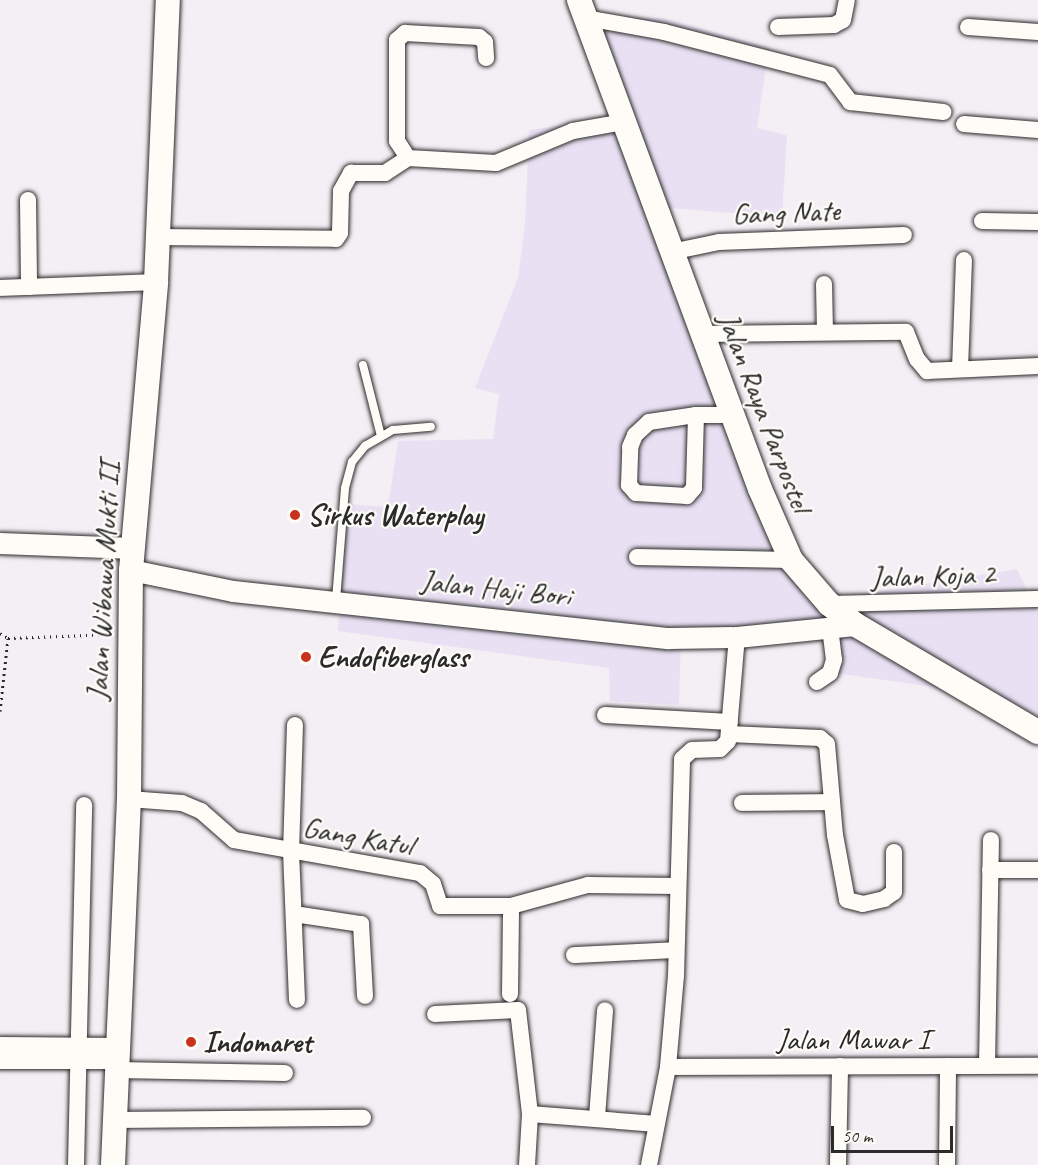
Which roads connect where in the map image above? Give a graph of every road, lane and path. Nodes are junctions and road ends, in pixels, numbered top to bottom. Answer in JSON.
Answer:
{"nodes":[{"id":1,"x":168,"y":0,"type":"edge"},
{"id":2,"x":847,"y":0,"type":"edge"},
{"id":3,"x":583,"y":9,"type":"edge"},
{"id":4,"x":778,"y":27,"type":"dead end"},
{"id":5,"x":968,"y":27,"type":"dead end"},
{"id":6,"x":1038,"y":32,"type":"edge"},
{"id":7,"x":486,"y":58,"type":"dead end"},
{"id":8,"x":943,"y":112,"type":"dead end"},
{"id":9,"x":624,"y":123,"type":"junction"},
{"id":10,"x":964,"y":124,"type":"dead end"},
{"id":11,"x":1038,"y":130,"type":"edge"},
{"id":12,"x":408,"y":158,"type":"junction"},
{"id":13,"x":28,"y":200,"type":"dead end"},
{"id":14,"x":982,"y":221,"type":"dead end"},
{"id":15,"x":1038,"y":222,"type":"edge"},
{"id":16,"x":904,"y":235,"type":"dead end"},
{"id":17,"x":158,"y":237,"type":"junction"},
{"id":18,"x":671,"y":252,"type":"junction"},
{"id":19,"x":964,"y":260,"type":"dead end"},
{"id":20,"x":156,"y":282,"type":"junction"},
{"id":21,"x":824,"y":284,"type":"dead end"},
{"id":22,"x":29,"y":287,"type":"junction"},
{"id":23,"x":0,"y":288,"type":"edge"},
{"id":24,"x":825,"y":331,"type":"junction"},
{"id":25,"x":702,"y":334,"type":"junction"},
{"id":26,"x":363,"y":366,"type":"dead end"},
{"id":27,"x":1038,"y":366,"type":"edge"},
{"id":28,"x":960,"y":369,"type":"junction"},
{"id":29,"x":696,"y":415,"type":"junction"},
{"id":30,"x":732,"y":415,"type":"junction"},
{"id":31,"x":431,"y":427,"type":"dead end"},
{"id":32,"x":381,"y":436,"type":"junction"},
{"id":33,"x":0,"y":543,"type":"edge"},
{"id":34,"x":637,"y":557,"type":"dead end"},
{"id":35,"x":132,"y":559,"type":"junction"},
{"id":36,"x":791,"y":560,"type":"junction"},
{"id":37,"x":1038,"y":599,"type":"edge"},
{"id":38,"x":336,"y":601,"type":"junction"},
{"id":39,"x":830,"y":616,"type":"junction"},
{"id":40,"x":0,"y":633,"type":"edge"},
{"id":41,"x":129,"y":634,"type":"junction"},
{"id":42,"x":736,"y":637,"type":"junction"},
{"id":43,"x":8,"y":638,"type":"junction"},
{"id":44,"x":817,"y":682,"type":"dead end"},
{"id":45,"x":0,"y":711,"type":"edge"},
{"id":46,"x":605,"y":715,"type":"dead end"},
{"id":47,"x":295,"y":725,"type":"dead end"},
{"id":48,"x":729,"y":728,"type":"junction"},
{"id":49,"x":1038,"y":732,"type":"edge"},
{"id":50,"x":129,"y":799,"type":"junction"},
{"id":51,"x":832,"y":802,"type":"junction"},
{"id":52,"x":742,"y":803,"type":"dead end"},
{"id":53,"x":84,"y":804,"type":"dead end"},
{"id":54,"x":991,"y":840,"type":"dead end"},
{"id":55,"x":291,"y":851,"type":"junction"},
{"id":56,"x":894,"y":852,"type":"dead end"},
{"id":57,"x":990,"y":870,"type":"junction"},
{"id":58,"x":1038,"y":870,"type":"edge"},
{"id":59,"x":677,"y":886,"type":"junction"},
{"id":60,"x":511,"y":906,"type":"junction"},
{"id":61,"x":294,"y":914,"type":"junction"},
{"id":62,"x":676,"y":950,"type":"junction"},
{"id":63,"x":574,"y":955,"type":"dead end"},
{"id":64,"x":510,"y":994,"type":"dead end"},
{"id":65,"x":365,"y":996,"type":"dead end"},
{"id":66,"x":297,"y":1000,"type":"dead end"},
{"id":67,"x":605,"y":1010,"type":"dead end"},
{"id":68,"x":435,"y":1014,"type":"dead end"},
{"id":69,"x":0,"y":1046,"type":"edge"},
{"id":70,"x":76,"y":1053,"type":"junction"},
{"id":71,"x":116,"y":1059,"type":"junction"},
{"id":72,"x":0,"y":1061,"type":"edge"},
{"id":73,"x":840,"y":1066,"type":"junction"},
{"id":74,"x":948,"y":1066,"type":"junction"},
{"id":75,"x":987,"y":1066,"type":"junction"},
{"id":76,"x":1038,"y":1066,"type":"edge"},
{"id":77,"x":668,"y":1067,"type":"junction"},
{"id":78,"x":285,"y":1072,"type":"dead end"},
{"id":79,"x":530,"y":1114,"type":"junction"},
{"id":80,"x":597,"y":1117,"type":"junction"},
{"id":81,"x":363,"y":1118,"type":"dead end"},
{"id":82,"x":114,"y":1119,"type":"junction"},
{"id":83,"x":657,"y":1124,"type":"junction"},
{"id":84,"x":76,"y":1165,"type":"edge"},
{"id":85,"x":113,"y":1165,"type":"edge"},
{"id":86,"x":527,"y":1165,"type":"edge"},
{"id":87,"x":649,"y":1165,"type":"edge"},
{"id":88,"x":838,"y":1165,"type":"edge"},
{"id":89,"x":947,"y":1165,"type":"edge"}],
"edges":[{"from":1,"to":17,"type":"main road","name":"Jalan Wibawa Mukti II"},
{"from":2,"to":4,"type":"street"},
{"from":3,"to":8,"type":"street"},
{"from":3,"to":9,"type":"main road","name":"Jalan Raya Parpostel"},
{"from":5,"to":6,"type":"street"},
{"from":7,"to":12,"type":"street"},
{"from":9,"to":12,"type":"street"},
{"from":9,"to":18,"type":"main road","name":"Jalan Raya Parpostel"},
{"from":10,"to":11,"type":"street"},
{"from":12,"to":17,"type":"street"},
{"from":13,"to":22,"type":"street"},
{"from":14,"to":15,"type":"street"},
{"from":16,"to":18,"type":"street","name":"Gang Nate"},
{"from":17,"to":20,"type":"main road","name":"Jalan Wibawa Mukti II"},
{"from":18,"to":25,"type":"main road","name":"Jalan Raya Parpostel"},
{"from":19,"to":28,"type":"street"},
{"from":20,"to":22,"type":"street"},
{"from":20,"to":35,"type":"main road","name":"Jalan Wibawa Mukti II"},
{"from":21,"to":24,"type":"street"},
{"from":22,"to":23,"type":"street"},
{"from":24,"to":25,"type":"street"},
{"from":24,"to":28,"type":"street"},
{"from":25,"to":30,"type":"main road","name":"Jalan Raya Parpostel"},
{"from":26,"to":32,"type":"lane"},
{"from":27,"to":28,"type":"street"},
{"from":29,"to":29,"type":"street"},
{"from":29,"to":30,"type":"street"},
{"from":30,"to":36,"type":"main road","name":"Jalan Raya Parpostel"},
{"from":31,"to":32,"type":"lane"},
{"from":32,"to":38,"type":"lane"},
{"from":33,"to":35,"type":"street","name":"Jalan Haji Bori"},
{"from":34,"to":36,"type":"street"},
{"from":35,"to":38,"type":"street","name":"Jalan Haji Bori"},
{"from":35,"to":41,"type":"main road","name":"Jalan Wibawa Mukti II"},
{"from":36,"to":39,"type":"main road","name":"Jalan Raya Parpostel"},
{"from":37,"to":39,"type":"street","name":"Jalan Koja 2"},
{"from":38,"to":42,"type":"street","name":"Jalan Haji Bori"},
{"from":39,"to":42,"type":"street","name":"Jalan Haji Bori"},
{"from":39,"to":44,"type":"street"},
{"from":39,"to":49,"type":"main road","name":"Jalan Raya Parpostel"},
{"from":40,"to":43,"type":"path"},
{"from":41,"to":43,"type":"path"},
{"from":41,"to":50,"type":"main road","name":"Jalan Wibawa Mukti II"},
{"from":42,"to":48,"type":"street"},
{"from":43,"to":45,"type":"path"},
{"from":46,"to":48,"type":"street"},
{"from":47,"to":55,"type":"street"},
{"from":48,"to":51,"type":"street"},
{"from":48,"to":59,"type":"street"},
{"from":50,"to":55,"type":"street","name":"Gang Katul"},
{"from":50,"to":71,"type":"main road","name":"Jalan Wibawa Mukti II"},
{"from":51,"to":52,"type":"street"},
{"from":51,"to":56,"type":"street"},
{"from":53,"to":70,"type":"street"},
{"from":54,"to":57,"type":"street"},
{"from":55,"to":60,"type":"street","name":"Gang Katul"},
{"from":55,"to":61,"type":"street"},
{"from":57,"to":58,"type":"street"},
{"from":57,"to":75,"type":"street"},
{"from":59,"to":60,"type":"street","name":"Gang Katul"},
{"from":59,"to":62,"type":"street"},
{"from":60,"to":64,"type":"street"},
{"from":61,"to":65,"type":"street"},
{"from":61,"to":66,"type":"street"},
{"from":62,"to":63,"type":"street"},
{"from":62,"to":77,"type":"street"},
{"from":67,"to":80,"type":"street"},
{"from":68,"to":79,"type":"street"},
{"from":69,"to":70,"type":"street"},
{"from":70,"to":71,"type":"street"},
{"from":70,"to":72,"type":"street"},
{"from":70,"to":84,"type":"street"},
{"from":71,"to":78,"type":"street"},
{"from":71,"to":82,"type":"main road","name":"Jalan Wibawa Mukti II"},
{"from":73,"to":74,"type":"street","name":"Jalan Mawar I"},
{"from":73,"to":77,"type":"street","name":"Jalan Mawar I"},
{"from":73,"to":88,"type":"street"},
{"from":74,"to":75,"type":"street","name":"Jalan Mawar I"},
{"from":74,"to":89,"type":"street"},
{"from":75,"to":76,"type":"street","name":"Jalan Mawar I"},
{"from":77,"to":83,"type":"street"},
{"from":79,"to":80,"type":"street"},
{"from":79,"to":86,"type":"street"},
{"from":80,"to":83,"type":"street"},
{"from":81,"to":82,"type":"street"},
{"from":82,"to":85,"type":"main road","name":"Jalan Wibawa Mukti II"},
{"from":83,"to":87,"type":"street"}]}
